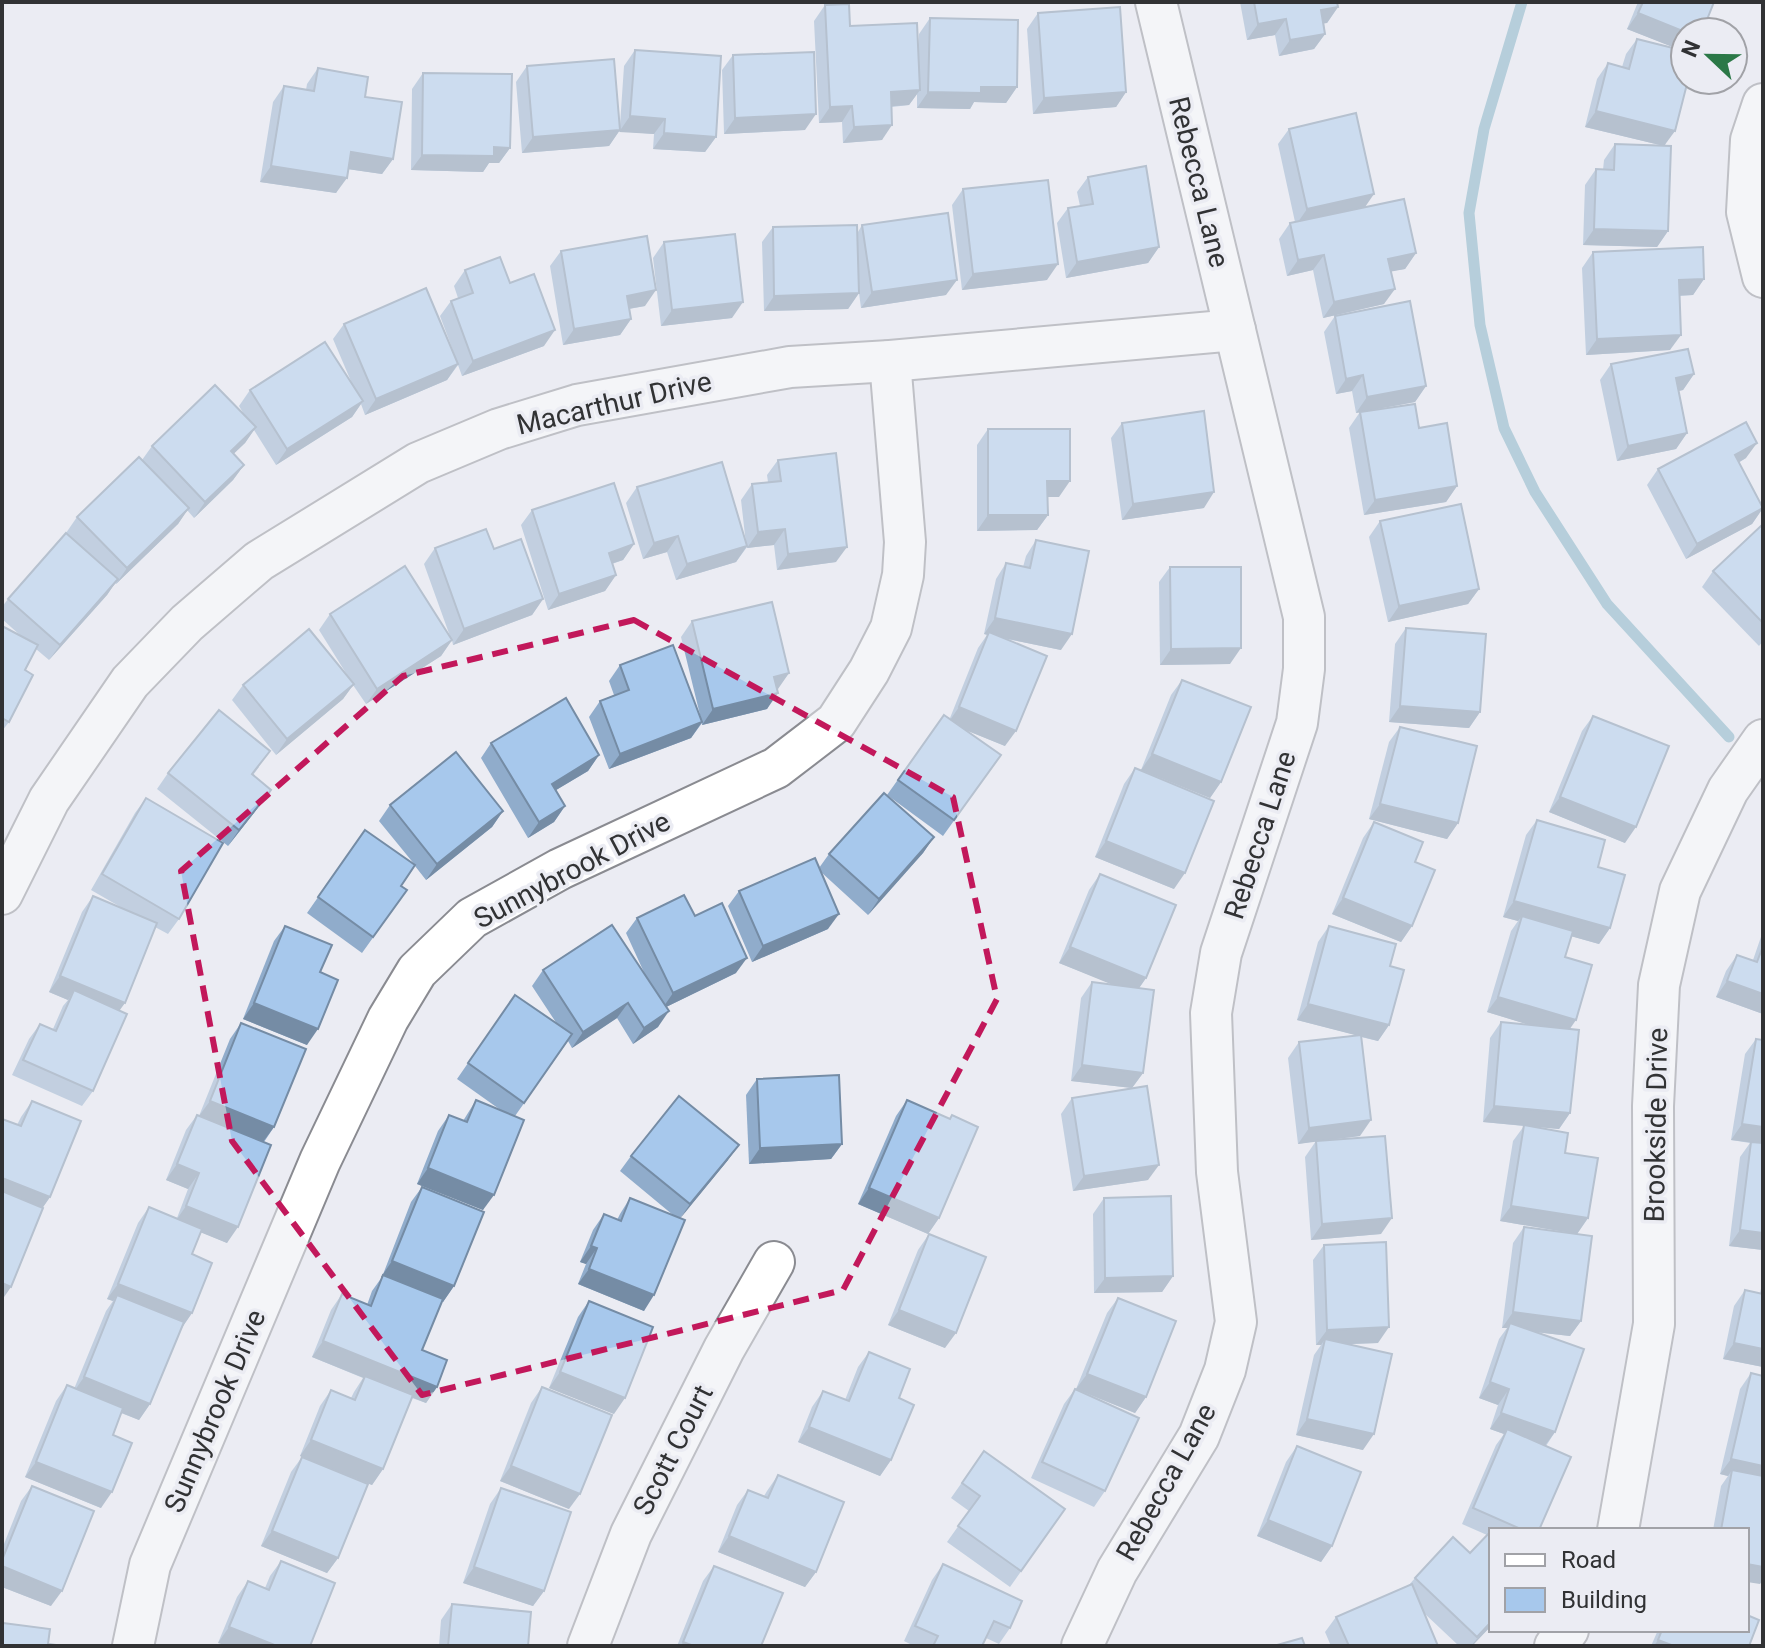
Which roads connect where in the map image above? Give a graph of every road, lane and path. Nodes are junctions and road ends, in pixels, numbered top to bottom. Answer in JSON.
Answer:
{"nodes":[{"id":1,"x":1156,"y":2,"type":"edge"},
{"id":2,"x":1763,"y":104,"type":"edge"},
{"id":3,"x":1763,"y":277,"type":"edge"},
{"id":4,"x":1235,"y":330,"type":"junction"},
{"id":5,"x":890,"y":361,"type":"junction"},
{"id":6,"x":1763,"y":740,"type":"edge"},
{"id":7,"x":2,"y":894,"type":"edge"},
{"id":8,"x":774,"y":1262,"type":"dead end"},
{"id":9,"x":1618,"y":1528,"type":"edge"},
{"id":10,"x":133,"y":1646,"type":"edge"},
{"id":11,"x":588,"y":1646,"type":"edge"},
{"id":12,"x":1082,"y":1646,"type":"edge"}],
"edges":[{"from":1,"to":4,"type":"street","name":"Rebecca Lane"},
{"from":2,"to":3,"type":"street"},
{"from":4,"to":5,"type":"street","name":"Macarthur Drive"},
{"from":4,"to":12,"type":"street","name":"Rebecca Lane"},
{"from":5,"to":7,"type":"street","name":"Macarthur Drive"},
{"from":5,"to":10,"type":"street","name":"Sunnybrook Drive"},
{"from":6,"to":9,"type":"street","name":"Brookside Drive"},
{"from":8,"to":11,"type":"street","name":"Scott Court"}]}
